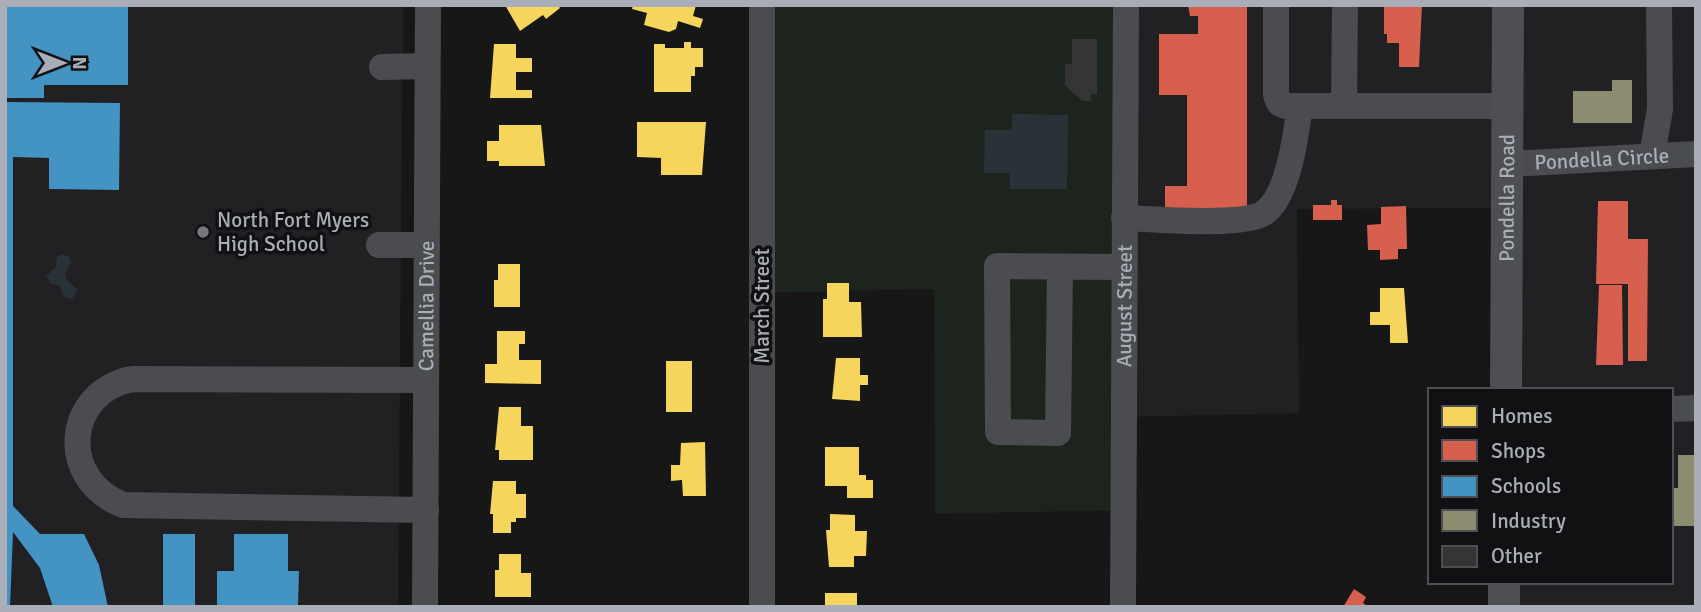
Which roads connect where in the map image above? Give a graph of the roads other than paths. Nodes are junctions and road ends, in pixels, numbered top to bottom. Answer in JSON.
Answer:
{"nodes":[{"id":1,"x":428,"y":5,"type":"edge"},
{"id":2,"x":762,"y":5,"type":"edge"},
{"id":3,"x":1126,"y":5,"type":"edge"},
{"id":4,"x":1276,"y":5,"type":"edge"},
{"id":5,"x":1345,"y":5,"type":"edge"},
{"id":6,"x":1507,"y":5,"type":"edge"},
{"id":7,"x":1659,"y":5,"type":"edge"},
{"id":8,"x":427,"y":66,"type":"junction"},
{"id":9,"x":382,"y":67,"type":"dead end"},
{"id":10,"x":1300,"y":106,"type":"junction"},
{"id":11,"x":1344,"y":106,"type":"junction"},
{"id":12,"x":1507,"y":106,"type":"junction"},
{"id":13,"x":1696,"y":154,"type":"edge"},
{"id":14,"x":1652,"y":156,"type":"junction"},
{"id":15,"x":1507,"y":164,"type":"junction"},
{"id":16,"x":1125,"y":218,"type":"junction"},
{"id":17,"x":379,"y":245,"type":"dead end"},
{"id":18,"x":427,"y":245,"type":"junction"},
{"id":19,"x":1060,"y":267,"type":"junction"},
{"id":20,"x":1125,"y":267,"type":"junction"},
{"id":21,"x":426,"y":380,"type":"junction"},
{"id":22,"x":1506,"y":388,"type":"edge"},
{"id":23,"x":1696,"y":408,"type":"edge"},
{"id":24,"x":1673,"y":410,"type":"edge"},
{"id":25,"x":426,"y":510,"type":"junction"},
{"id":26,"x":1504,"y":584,"type":"edge"},
{"id":27,"x":425,"y":607,"type":"edge"},
{"id":28,"x":762,"y":607,"type":"edge"},
{"id":29,"x":1123,"y":607,"type":"edge"},
{"id":30,"x":1504,"y":607,"type":"edge"}],
"edges":[{"from":1,"to":8,"type":"street","name":"Camellia Drive"},
{"from":2,"to":28,"type":"street","name":"March Street"},
{"from":3,"to":16,"type":"street","name":"August Street"},
{"from":4,"to":10,"type":"street"},
{"from":5,"to":11,"type":"street"},
{"from":6,"to":12,"type":"main road","name":"Pondella Road"},
{"from":7,"to":14,"type":"street"},
{"from":8,"to":9,"type":"street"},
{"from":8,"to":18,"type":"street","name":"Camellia Drive"},
{"from":10,"to":11,"type":"street"},
{"from":10,"to":16,"type":"street"},
{"from":11,"to":12,"type":"street"},
{"from":12,"to":15,"type":"main road","name":"Pondella Road"},
{"from":13,"to":14,"type":"street","name":"Pondella Circle"},
{"from":14,"to":15,"type":"street","name":"Pondella Circle"},
{"from":15,"to":22,"type":"main road","name":"Pondella Road"},
{"from":16,"to":20,"type":"street","name":"August Street"},
{"from":17,"to":18,"type":"street"},
{"from":18,"to":21,"type":"street","name":"Camellia Drive"},
{"from":19,"to":19,"type":"street"},
{"from":19,"to":20,"type":"street"},
{"from":20,"to":29,"type":"street","name":"August Street"},
{"from":21,"to":25,"type":"street","name":"Camellia Drive"},
{"from":21,"to":25,"type":"street"},
{"from":23,"to":24,"type":"street"},
{"from":25,"to":27,"type":"street","name":"Camellia Drive"},
{"from":26,"to":30,"type":"main road"}]}
